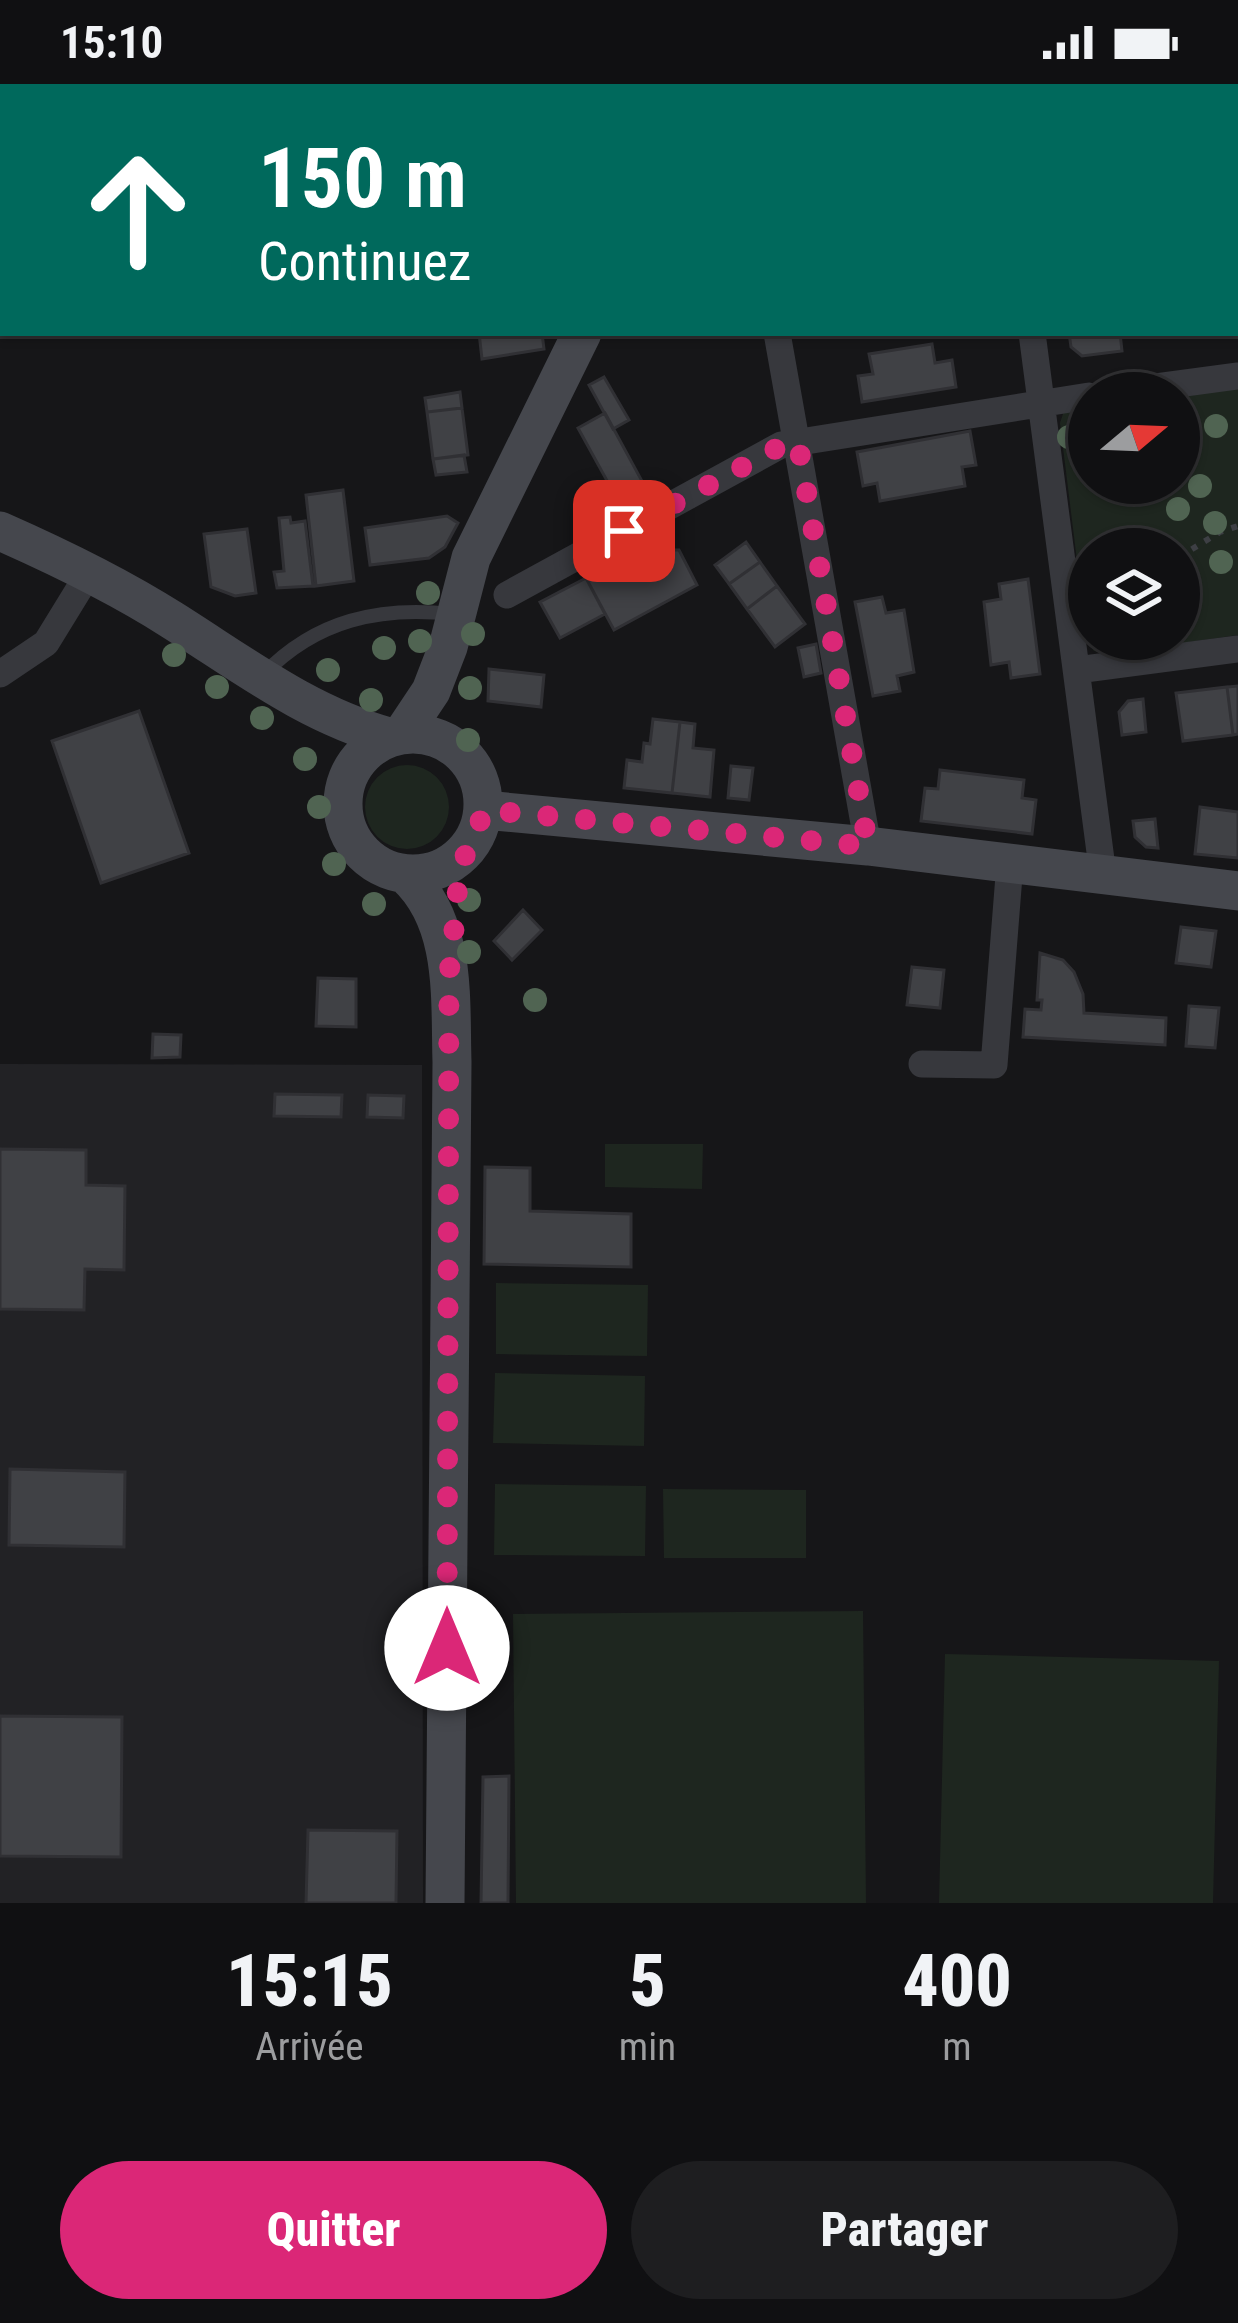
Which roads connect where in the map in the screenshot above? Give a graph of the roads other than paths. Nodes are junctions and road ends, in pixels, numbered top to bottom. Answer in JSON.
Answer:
{"nodes":[{"id":1,"x":581,"y":336,"type":"edge"},
{"id":2,"x":779,"y":336,"type":"edge"},
{"id":3,"x":1032,"y":336,"type":"edge"},
{"id":4,"x":1238,"y":376,"type":"edge"},
{"id":5,"x":1200,"y":381,"type":"edge"},
{"id":6,"x":1068,"y":399,"type":"edge"},
{"id":7,"x":1041,"y":403,"type":"junction"},
{"id":8,"x":798,"y":442,"type":"junction"},
{"id":9,"x":0,"y":531,"type":"edge"},
{"id":10,"x":89,"y":573,"type":"junction"},
{"id":11,"x":506,"y":596,"type":"dead end"},
{"id":12,"x":452,"y":631,"type":"junction"},
{"id":13,"x":1238,"y":649,"type":"edge"},
{"id":14,"x":1077,"y":670,"type":"junction"},
{"id":15,"x":0,"y":674,"type":"edge"},
{"id":16,"x":272,"y":684,"type":"junction"},
{"id":17,"x":396,"y":735,"type":"junction"},
{"id":18,"x":454,"y":746,"type":"junction"},
{"id":19,"x":348,"y":773,"type":"junction"},
{"id":20,"x":484,"y":810,"type":"junction"},
{"id":21,"x":868,"y":846,"type":"junction"},
{"id":22,"x":464,"y":854,"type":"junction"},
{"id":23,"x":1010,"y":863,"type":"junction"},
{"id":24,"x":406,"y":875,"type":"junction"},
{"id":25,"x":1103,"y":875,"type":"junction"},
{"id":26,"x":1238,"y":891,"type":"edge"},
{"id":27,"x":449,"y":972,"type":"junction"},
{"id":28,"x":922,"y":1064,"type":"dead end"},
{"id":29,"x":446,"y":1903,"type":"edge"}],
"edges":[{"from":1,"to":12,"type":"main road"},
{"from":2,"to":8,"type":"street"},
{"from":3,"to":7,"type":"street"},
{"from":4,"to":5,"type":"street"},
{"from":6,"to":7,"type":"street"},
{"from":7,"to":8,"type":"street"},
{"from":7,"to":14,"type":"street"},
{"from":8,"to":11,"type":"street"},
{"from":8,"to":21,"type":"street"},
{"from":9,"to":10,"type":"main road"},
{"from":10,"to":15,"type":"street"},
{"from":10,"to":16,"type":"main road"},
{"from":12,"to":16,"type":"lane"},
{"from":12,"to":17,"type":"main road"},
{"from":12,"to":18,"type":"main road"},
{"from":13,"to":14,"type":"street"},
{"from":14,"to":25,"type":"street"},
{"from":16,"to":17,"type":"main road"},
{"from":16,"to":19,"type":"main road"},
{"from":17,"to":18,"type":"main road"},
{"from":17,"to":19,"type":"main road"},
{"from":18,"to":20,"type":"main road"},
{"from":19,"to":24,"type":"main road"},
{"from":20,"to":21,"type":"main road"},
{"from":20,"to":22,"type":"main road"},
{"from":21,"to":23,"type":"main road"},
{"from":22,"to":24,"type":"main road"},
{"from":22,"to":27,"type":"main road"},
{"from":23,"to":25,"type":"main road"},
{"from":23,"to":28,"type":"street"},
{"from":24,"to":27,"type":"main road"},
{"from":25,"to":26,"type":"main road"},
{"from":27,"to":29,"type":"main road"}]}
